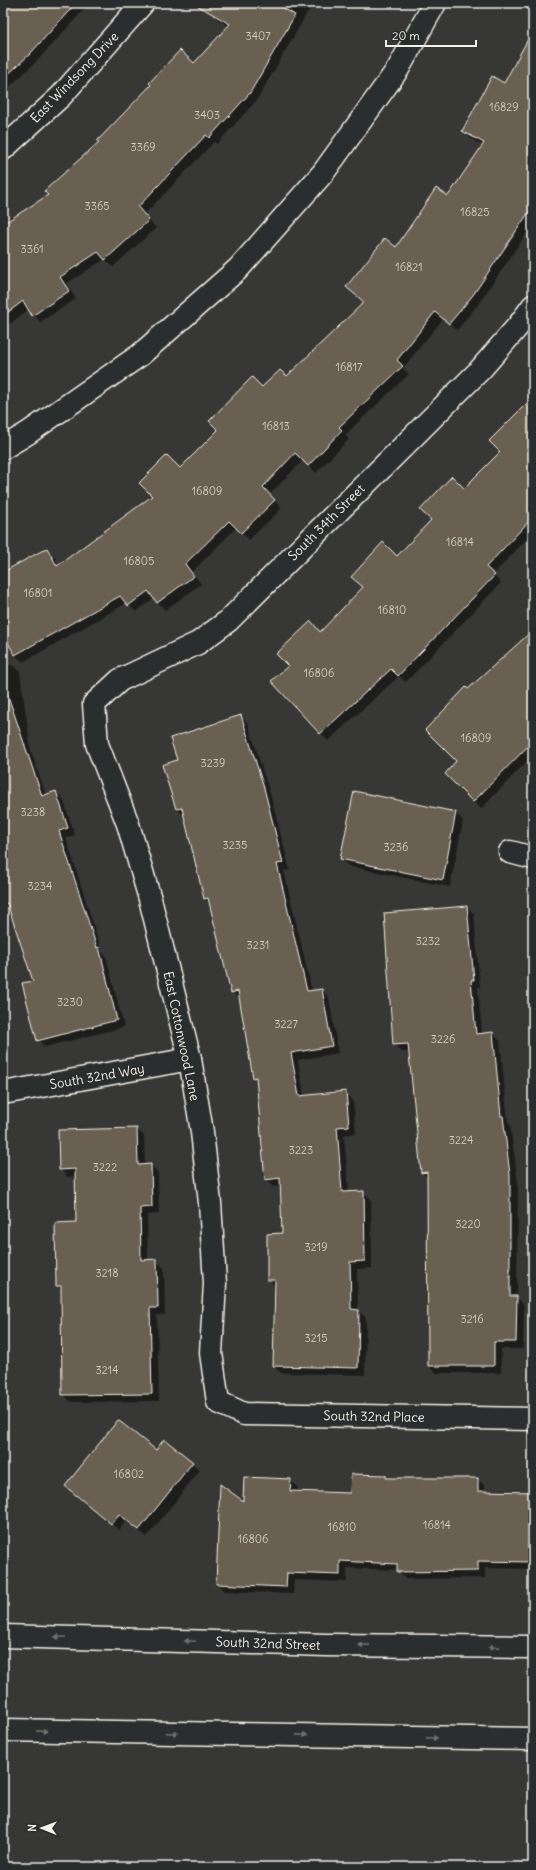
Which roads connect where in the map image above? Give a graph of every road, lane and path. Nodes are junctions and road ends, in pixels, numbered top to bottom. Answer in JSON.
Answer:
{"nodes":[{"id":1,"x":143,"y":3,"type":"edge"},
{"id":2,"x":435,"y":3,"type":"edge"},
{"id":3,"x":3,"y":149,"type":"edge"},
{"id":4,"x":533,"y":306,"type":"edge"},
{"id":5,"x":3,"y":448,"type":"edge"},
{"id":6,"x":94,"y":704,"type":"joint"},
{"id":7,"x":510,"y":852,"type":"dead end"},
{"id":8,"x":533,"y":858,"type":"edge"},
{"id":9,"x":190,"y":1059,"type":"junction"},
{"id":10,"x":3,"y":1093,"type":"edge"},
{"id":11,"x":218,"y":1402,"type":"joint"},
{"id":12,"x":533,"y":1419,"type":"edge"},
{"id":13,"x":3,"y":1636,"type":"edge"},
{"id":14,"x":533,"y":1647,"type":"edge"},
{"id":15,"x":3,"y":1730,"type":"edge"},
{"id":16,"x":533,"y":1740,"type":"edge"}],
"edges":[{"from":1,"to":3,"type":"street","name":"East Windsong Drive"},
{"from":2,"to":5,"type":"street"},
{"from":4,"to":6,"type":"street","name":"South 34th Street"},
{"from":6,"to":9,"type":"street","name":"East Cottonwood Lane"},
{"from":7,"to":8,"type":"street"},
{"from":9,"to":10,"type":"street","name":"South 32nd Way"},
{"from":9,"to":11,"type":"street","name":"East Cottonwood Lane"},
{"from":11,"to":12,"type":"street","name":"South 32nd Place"},
{"from":14,"to":13,"type":"street","name":"South 32nd Street","one_way":true},
{"from":15,"to":16,"type":"street","one_way":true}]}
